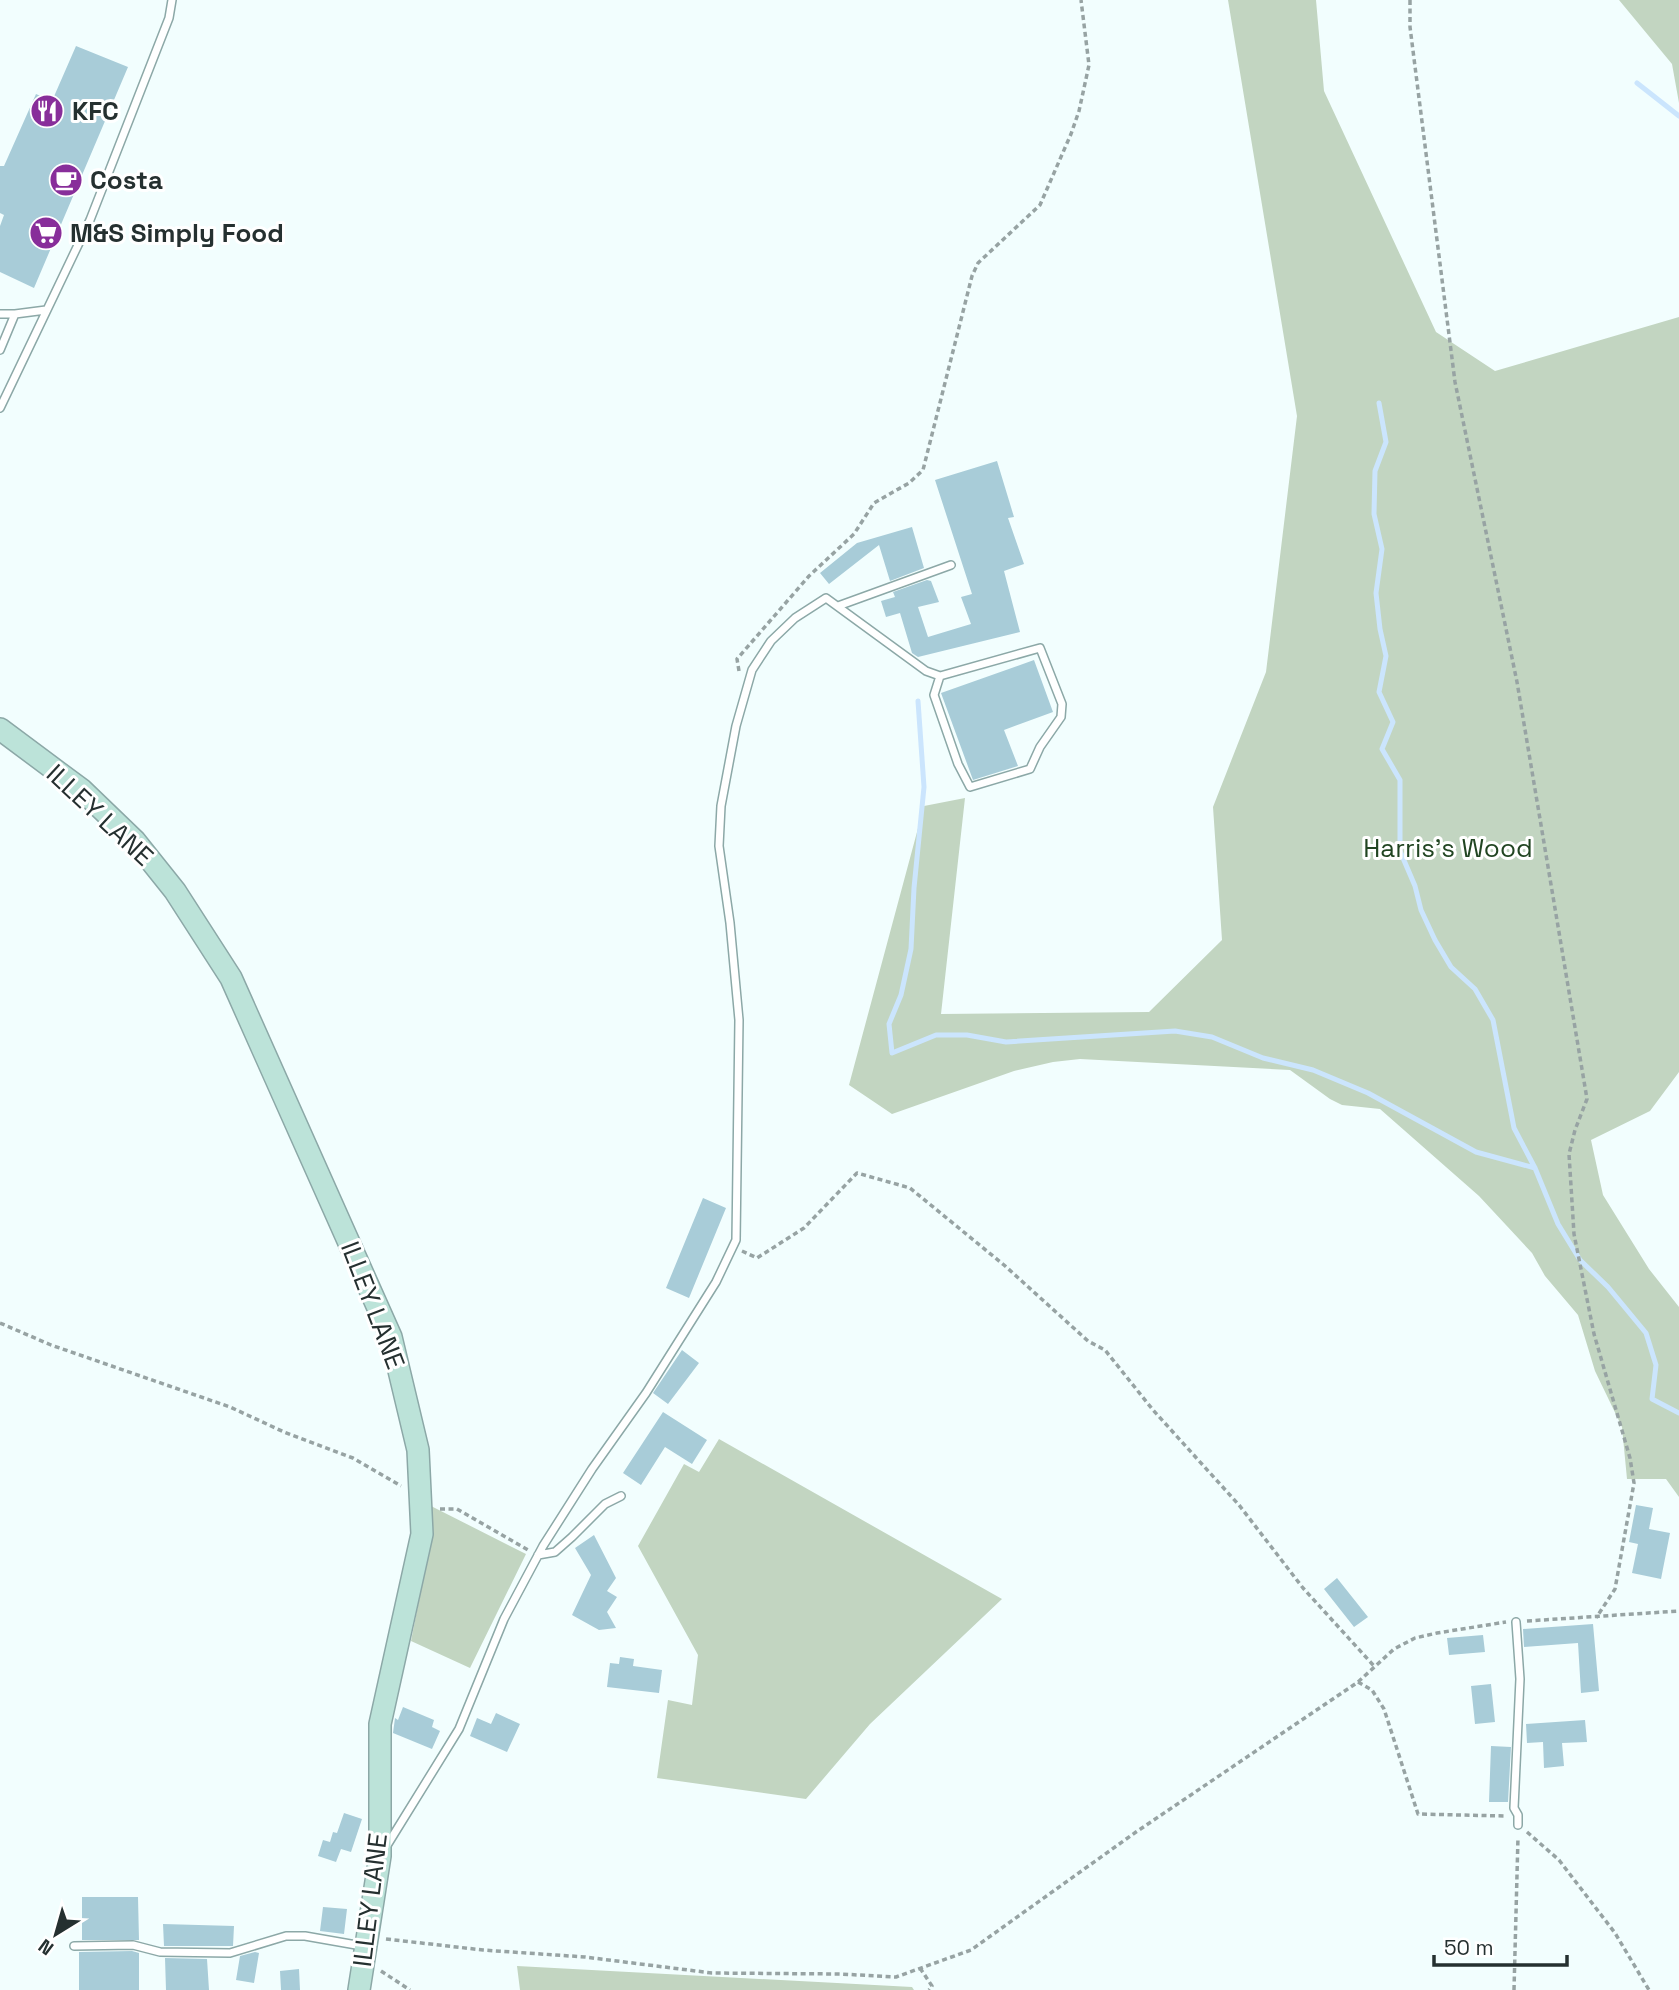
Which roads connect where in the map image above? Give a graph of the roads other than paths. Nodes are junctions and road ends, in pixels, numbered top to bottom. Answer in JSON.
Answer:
{"nodes":[{"id":1,"x":172,"y":0,"type":"edge"},
{"id":2,"x":46,"y":310,"type":"junction"},
{"id":3,"x":0,"y":314,"type":"edge"},
{"id":4,"x":15,"y":314,"type":"junction"},
{"id":5,"x":0,"y":349,"type":"edge"},
{"id":6,"x":0,"y":408,"type":"edge"},
{"id":7,"x":951,"y":565,"type":"dead end"},
{"id":8,"x":838,"y":607,"type":"junction"},
{"id":9,"x":940,"y":676,"type":"junction"},
{"id":10,"x":0,"y":729,"type":"edge"},
{"id":11,"x":621,"y":1496,"type":"dead end"},
{"id":12,"x":538,"y":1555,"type":"junction"},
{"id":13,"x":1516,"y":1622,"type":"road end"},
{"id":14,"x":1518,"y":1825,"type":"road end"},
{"id":15,"x":380,"y":1856,"type":"junction"},
{"id":16,"x":74,"y":1946,"type":"dead end"},
{"id":17,"x":365,"y":1950,"type":"junction"},
{"id":18,"x":359,"y":1990,"type":"edge"}],
"edges":[{"from":1,"to":2,"type":"lane"},
{"from":2,"to":4,"type":"lane"},
{"from":2,"to":6,"type":"lane"},
{"from":3,"to":4,"type":"lane"},
{"from":4,"to":5,"type":"lane"},
{"from":7,"to":8,"type":"lane"},
{"from":8,"to":9,"type":"lane"},
{"from":8,"to":12,"type":"lane"},
{"from":9,"to":9,"type":"lane"},
{"from":10,"to":15,"type":"street","name":"ILLEY LANE"},
{"from":11,"to":12,"type":"lane"},
{"from":12,"to":15,"type":"lane"},
{"from":13,"to":14,"type":"lane"},
{"from":15,"to":17,"type":"street","name":"ILLEY LANE"},
{"from":16,"to":17,"type":"lane"},
{"from":17,"to":18,"type":"street","name":"ILLEY LANE"}]}
